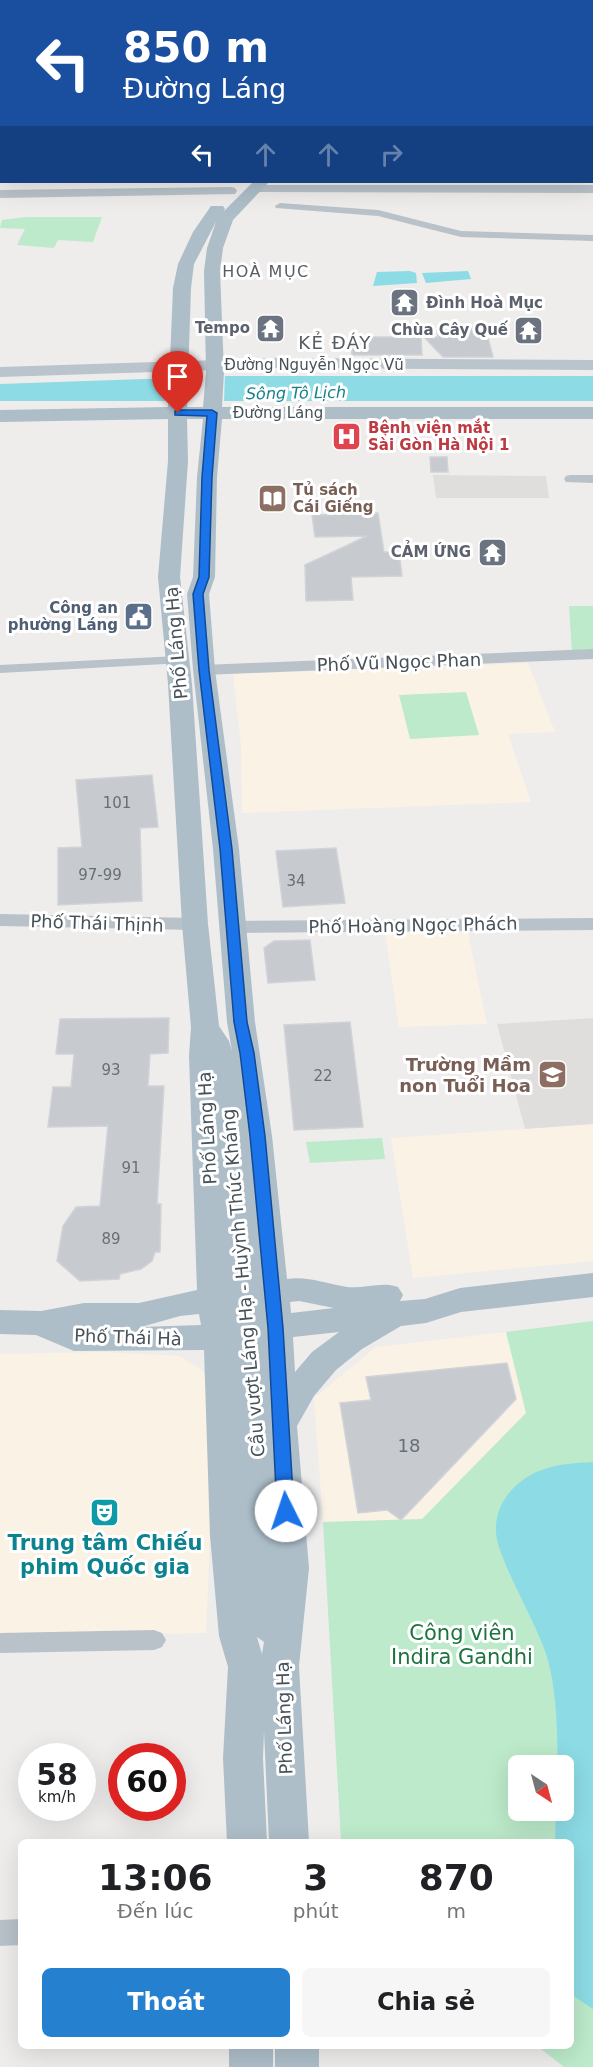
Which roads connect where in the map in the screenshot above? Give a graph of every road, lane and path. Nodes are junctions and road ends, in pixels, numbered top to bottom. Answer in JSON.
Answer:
{"nodes":[{"id":1,"x":258,"y":185,"type":"edge"},
{"id":2,"x":235,"y":186,"type":"edge"},
{"id":3,"x":593,"y":189,"type":"edge"},
{"id":4,"x":0,"y":194,"type":"edge"},
{"id":5,"x":280,"y":206,"type":"dead end"},
{"id":6,"x":593,"y":238,"type":"edge"},
{"id":7,"x":217,"y":242,"type":"junction"},
{"id":8,"x":198,"y":248,"type":"junction"},
{"id":9,"x":214,"y":336,"type":"junction"},
{"id":10,"x":182,"y":337,"type":"junction"},
{"id":11,"x":593,"y":365,"type":"edge"},
{"id":12,"x":214,"y":368,"type":"junction"},
{"id":13,"x":181,"y":369,"type":"junction"},
{"id":14,"x":0,"y":372,"type":"edge"},
{"id":15,"x":178,"y":413,"type":"junction"},
{"id":16,"x":212,"y":413,"type":"junction"},
{"id":17,"x":593,"y":413,"type":"edge"},
{"id":18,"x":0,"y":416,"type":"edge"},
{"id":19,"x":593,"y":424,"type":"edge"},
{"id":20,"x":0,"y":427,"type":"edge"},
{"id":21,"x":178,"y":461,"type":"junction"},
{"id":22,"x":208,"y":462,"type":"junction"},
{"id":23,"x":570,"y":479,"type":"dead end"},
{"id":24,"x":593,"y":479,"type":"edge"},
{"id":25,"x":186,"y":569,"type":"junction"},
{"id":26,"x":198,"y":594,"type":"junction"},
{"id":27,"x":172,"y":595,"type":"junction"},
{"id":28,"x":593,"y":654,"type":"edge"},
{"id":29,"x":178,"y":660,"type":"junction"},
{"id":30,"x":0,"y":669,"type":"edge"},
{"id":31,"x":204,"y":670,"type":"junction"},
{"id":32,"x":217,"y":770,"type":"junction"},
{"id":33,"x":186,"y":771,"type":"junction"},
{"id":34,"x":0,"y":920,"type":"edge"},
{"id":35,"x":195,"y":924,"type":"junction"},
{"id":36,"x":593,"y":924,"type":"edge"},
{"id":37,"x":233,"y":927,"type":"junction"},
{"id":38,"x":240,"y":1022,"type":"junction"},
{"id":39,"x":205,"y":1027,"type":"junction"},
{"id":40,"x":225,"y":1069,"type":"junction"},
{"id":41,"x":267,"y":1253,"type":"junction"},
{"id":42,"x":212,"y":1257,"type":"junction"},
{"id":43,"x":593,"y":1285,"type":"edge"},
{"id":44,"x":272,"y":1293,"type":"junction"},
{"id":45,"x":214,"y":1300,"type":"junction"},
{"id":46,"x":460,"y":1300,"type":"junction"},
{"id":47,"x":400,"y":1313,"type":"junction"},
{"id":48,"x":0,"y":1322,"type":"edge"},
{"id":49,"x":41,"y":1323,"type":"junction"},
{"id":50,"x":276,"y":1328,"type":"junction"},
{"id":51,"x":217,"y":1336,"type":"junction"},
{"id":52,"x":223,"y":1400,"type":"junction"},
{"id":53,"x":279,"y":1410,"type":"junction"},
{"id":54,"x":154,"y":1640,"type":"dead end"},
{"id":55,"x":0,"y":1642,"type":"edge"},
{"id":56,"x":264,"y":1666,"type":"junction"},
{"id":57,"x":247,"y":1839,"type":"edge"},
{"id":58,"x":289,"y":1839,"type":"edge"},
{"id":59,"x":18,"y":1932,"type":"edge"},
{"id":60,"x":0,"y":1933,"type":"edge"},
{"id":61,"x":251,"y":2049,"type":"edge"},
{"id":62,"x":297,"y":2049,"type":"edge"},
{"id":63,"x":251,"y":2067,"type":"edge"},
{"id":64,"x":297,"y":2067,"type":"edge"}],
"edges":[{"from":1,"to":3,"type":"street"},
{"from":1,"to":7,"type":"main road"},
{"from":2,"to":4,"type":"street"},
{"from":2,"to":8,"type":"main road","name":"Phố Láng Hạ"},
{"from":5,"to":6,"type":"street"},
{"from":7,"to":8,"type":"main road"},
{"from":7,"to":9,"type":"main road","name":"Phố Láng Hạ"},
{"from":8,"to":10,"type":"main road","name":"Phố Láng Hạ"},
{"from":8,"to":25,"type":"main road"},
{"from":9,"to":10,"type":"main road"},
{"from":9,"to":12,"type":"main road","name":"Phố Láng Hạ"},
{"from":10,"to":13,"type":"main road","name":"Phố Láng Hạ"},
{"from":11,"to":12,"type":"main road","name":"Đường Nguyễn Ngọc Vũ"},
{"from":12,"to":13,"type":"main road","name":"Đường Nguyễn Ngọc Vũ"},
{"from":12,"to":16,"type":"main road","name":"Phố Láng Hạ"},
{"from":13,"to":14,"type":"main road","name":"Đường Nguyễn Ngọc Vũ"},
{"from":13,"to":15,"type":"main road","name":"Phố Láng Hạ"},
{"from":15,"to":16,"type":"main road","name":"Đường Láng"},
{"from":15,"to":18,"type":"main road","name":"Đường Láng"},
{"from":15,"to":20,"type":"main road","name":"Đường Láng"},
{"from":15,"to":21,"type":"main road","name":"Phố Láng Hạ"},
{"from":16,"to":17,"type":"main road","name":"Đường Láng"},
{"from":16,"to":19,"type":"main road","name":"Đường Láng"},
{"from":16,"to":22,"type":"main road","name":"Phố Láng Hạ"},
{"from":21,"to":22,"type":"main road"},
{"from":21,"to":27,"type":"main road","name":"Phố Láng Hạ"},
{"from":22,"to":26,"type":"main road","name":"Phố Láng Hạ"},
{"from":23,"to":24,"type":"street"},
{"from":25,"to":26,"type":"main road"},
{"from":25,"to":27,"type":"main road"},
{"from":26,"to":31,"type":"main road","name":"Phố Láng Hạ"},
{"from":27,"to":29,"type":"main road","name":"Phố Láng Hạ"},
{"from":28,"to":31,"type":"street","name":"Phố Vũ Ngọc Phan"},
{"from":29,"to":30,"type":"street"},
{"from":29,"to":33,"type":"main road","name":"Phố Láng Hạ"},
{"from":31,"to":32,"type":"main road","name":"Phố Láng Hạ"},
{"from":32,"to":33,"type":"main road"},
{"from":32,"to":37,"type":"main road","name":"Phố Láng Hạ"},
{"from":33,"to":35,"type":"main road","name":"Phố Láng Hạ"},
{"from":34,"to":35,"type":"street","name":"Phố Thái Thịnh"},
{"from":35,"to":39,"type":"main road","name":"Phố Láng Hạ"},
{"from":36,"to":37,"type":"street","name":"Phố Hoàng Ngọc Phách"},
{"from":37,"to":38,"type":"main road","name":"Phố Láng Hạ"},
{"from":38,"to":40,"type":"main road","name":"Cầu vượt Láng Hạ - Huỳnh Thúc Kháng"},
{"from":38,"to":41,"type":"main road","name":"Phố Láng Hạ"},
{"from":39,"to":40,"type":"main road","name":"Cầu vượt Láng Hạ - Huỳnh Thúc Kháng"},
{"from":39,"to":42,"type":"main road","name":"Phố Láng Hạ"},
{"from":40,"to":56,"type":"main road","name":"Cầu vượt Láng Hạ - Huỳnh Thúc Kháng"},
{"from":41,"to":42,"type":"main road"},
{"from":41,"to":44,"type":"main road","name":"Phố Láng Hạ"},
{"from":42,"to":45,"type":"main road","name":"Phố Láng Hạ"},
{"from":43,"to":46,"type":"main road"},
{"from":44,"to":45,"type":"main road","name":"Phố Thái Hà"},
{"from":44,"to":46,"type":"main road","name":"Phố Thái Hà"},
{"from":44,"to":50,"type":"main road","name":"Phố Láng Hạ"},
{"from":45,"to":49,"type":"main road","name":"Phố Thái Hà"},
{"from":45,"to":51,"type":"main road","name":"Phố Láng Hạ"},
{"from":46,"to":47,"type":"main road","name":"Phố Thái Hà"},
{"from":47,"to":50,"type":"main road","name":"Phố Thái Hà"},
{"from":47,"to":53,"type":"main road"},
{"from":48,"to":49,"type":"main road","name":"Phố Thái Hà"},
{"from":49,"to":51,"type":"main road","name":"Phố Thái Hà"},
{"from":50,"to":51,"type":"main road","name":"Phố Thái Hà"},
{"from":50,"to":53,"type":"main road","name":"Phố Láng Hạ"},
{"from":51,"to":52,"type":"main road","name":"Phố Láng Hạ"},
{"from":52,"to":53,"type":"main road"},
{"from":52,"to":56,"type":"main road","name":"Phố Láng Hạ"},
{"from":53,"to":56,"type":"main road","name":"Phố Láng Hạ"},
{"from":54,"to":55,"type":"street"},
{"from":56,"to":57,"type":"main road","name":"Phố Láng Hạ"},
{"from":56,"to":58,"type":"main road","name":"Phố Láng Hạ"},
{"from":59,"to":60,"type":"street"},
{"from":61,"to":63,"type":"main road"},
{"from":62,"to":64,"type":"main road"}]}
